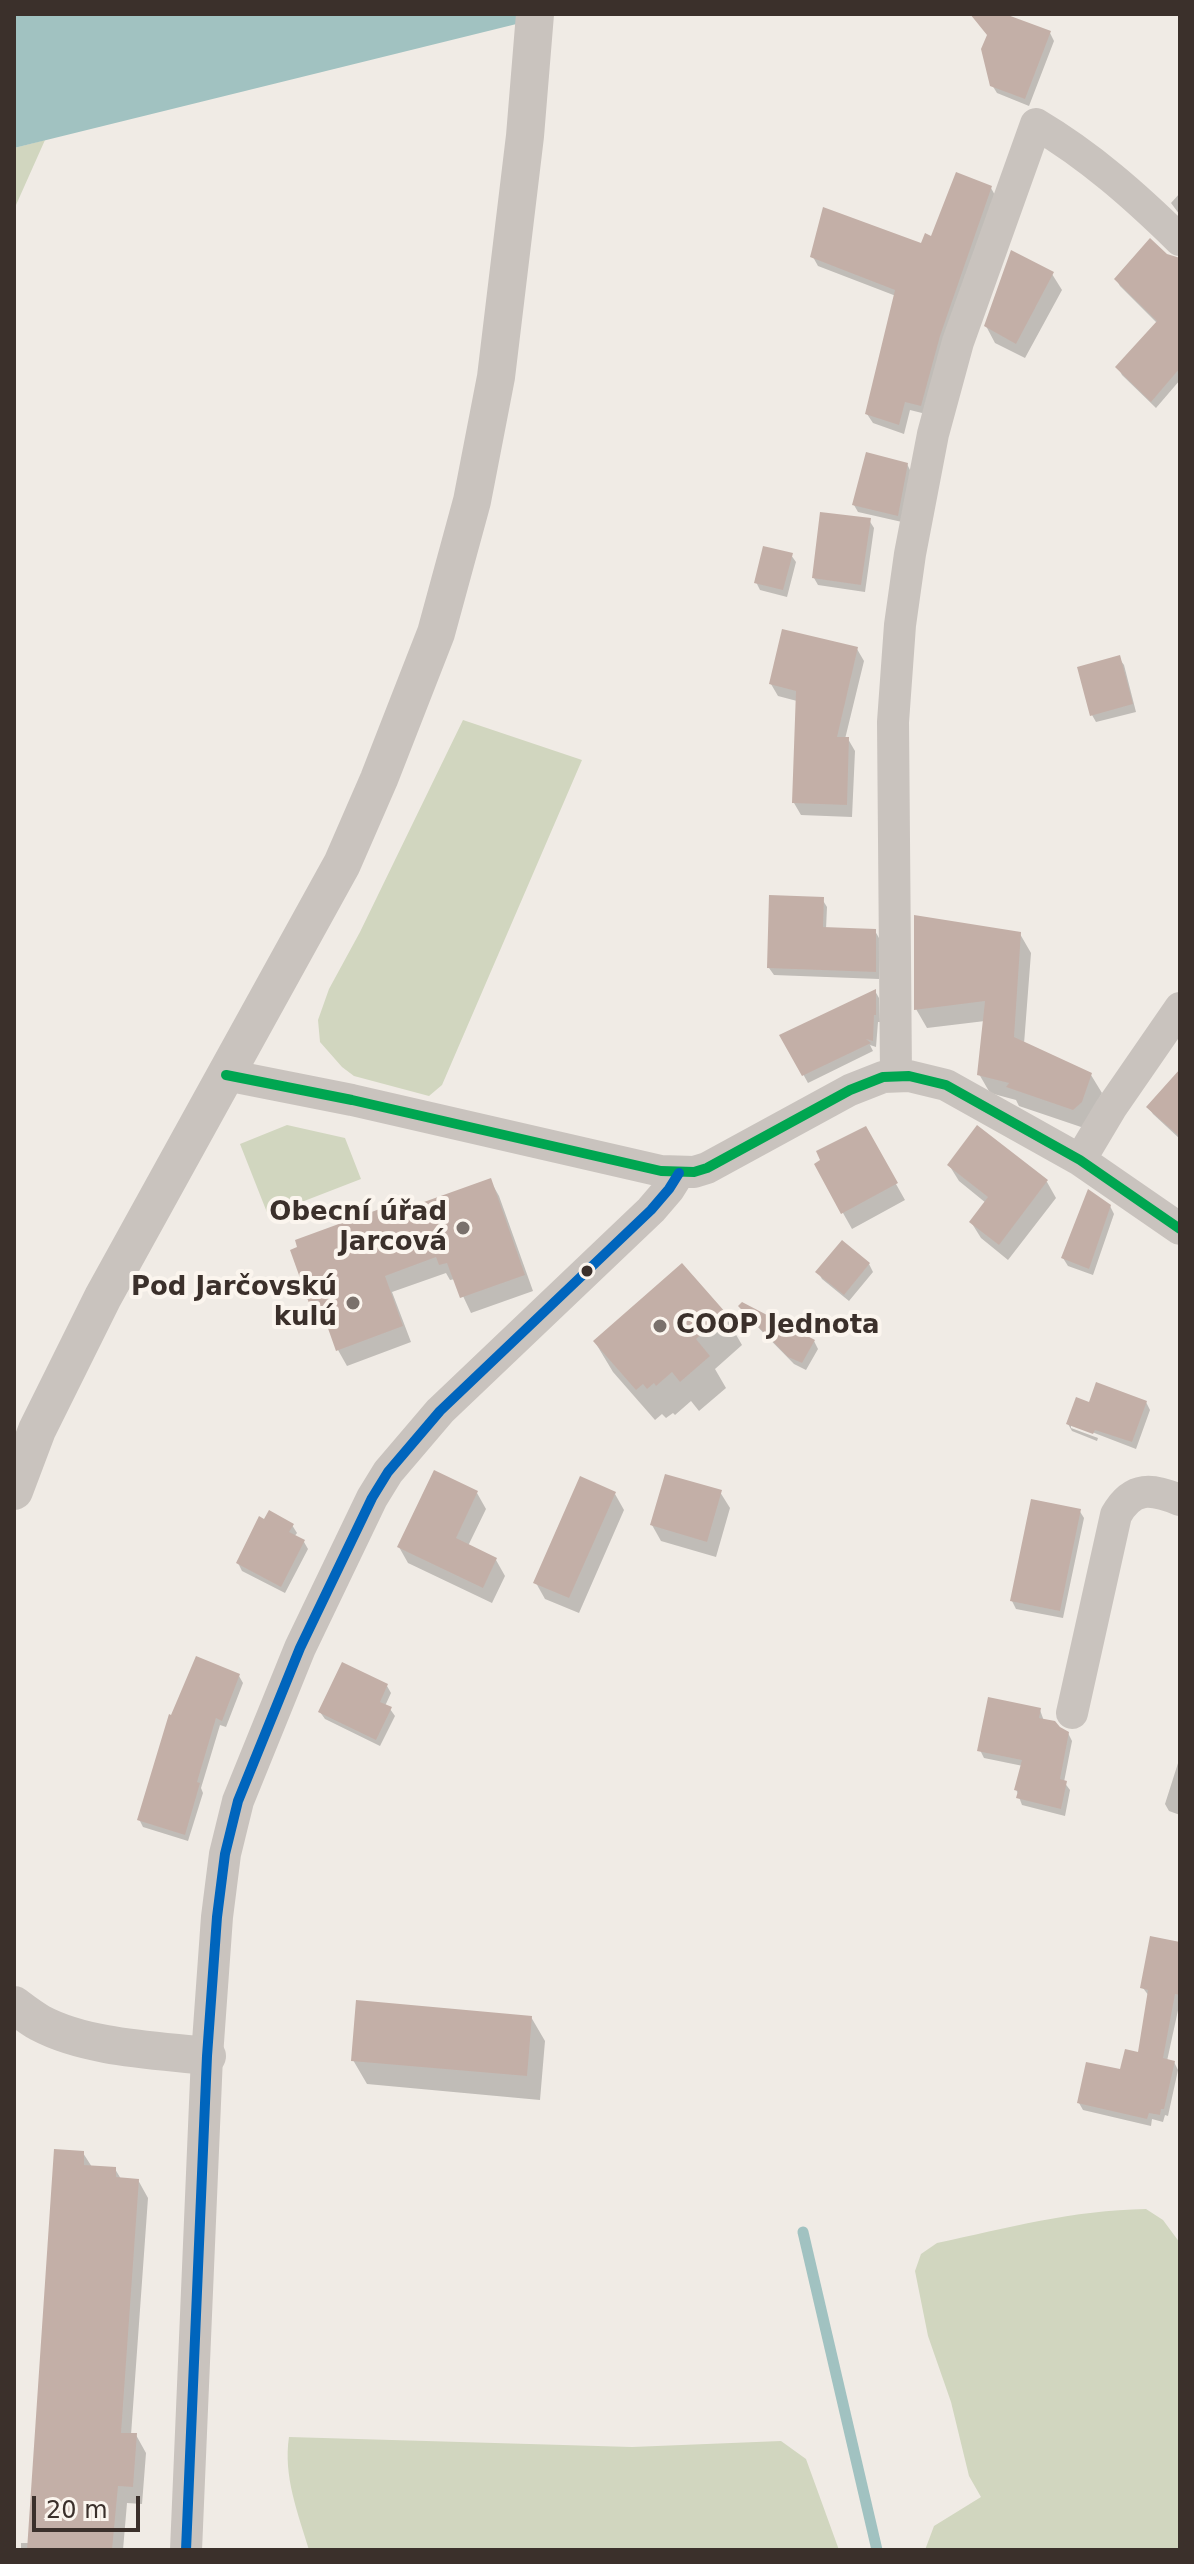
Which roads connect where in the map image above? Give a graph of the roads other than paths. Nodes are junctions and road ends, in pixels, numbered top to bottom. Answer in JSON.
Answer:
{"nodes":[{"id":1,"x":535,"y":14,"type":"edge"},
{"id":2,"x":1180,"y":240,"type":"edge"},
{"id":3,"x":1180,"y":1008,"type":"edge"},
{"id":4,"x":226,"y":1075,"type":"junction"},
{"id":5,"x":896,"y":1076,"type":"junction"},
{"id":6,"x":1080,"y":1160,"type":"junction"},
{"id":7,"x":679,"y":1173,"type":"junction"},
{"id":8,"x":1180,"y":1229,"type":"edge"},
{"id":9,"x":14,"y":1491,"type":"edge"},
{"id":10,"x":1180,"y":1500,"type":"edge"},
{"id":11,"x":1072,"y":1713,"type":"dead end"},
{"id":12,"x":14,"y":2005,"type":"edge"},
{"id":13,"x":207,"y":2056,"type":"junction"},
{"id":14,"x":186,"y":2550,"type":"edge"}],
"edges":[{"from":1,"to":4,"type":"street"},
{"from":2,"to":5,"type":"street"},
{"from":3,"to":6,"type":"street"},
{"from":4,"to":7,"type":"street"},
{"from":4,"to":9,"type":"street"},
{"from":5,"to":6,"type":"street"},
{"from":5,"to":7,"type":"street"},
{"from":6,"to":8,"type":"street"},
{"from":7,"to":13,"type":"street"},
{"from":10,"to":11,"type":"street"},
{"from":12,"to":13,"type":"street"},
{"from":13,"to":14,"type":"street"}]}
